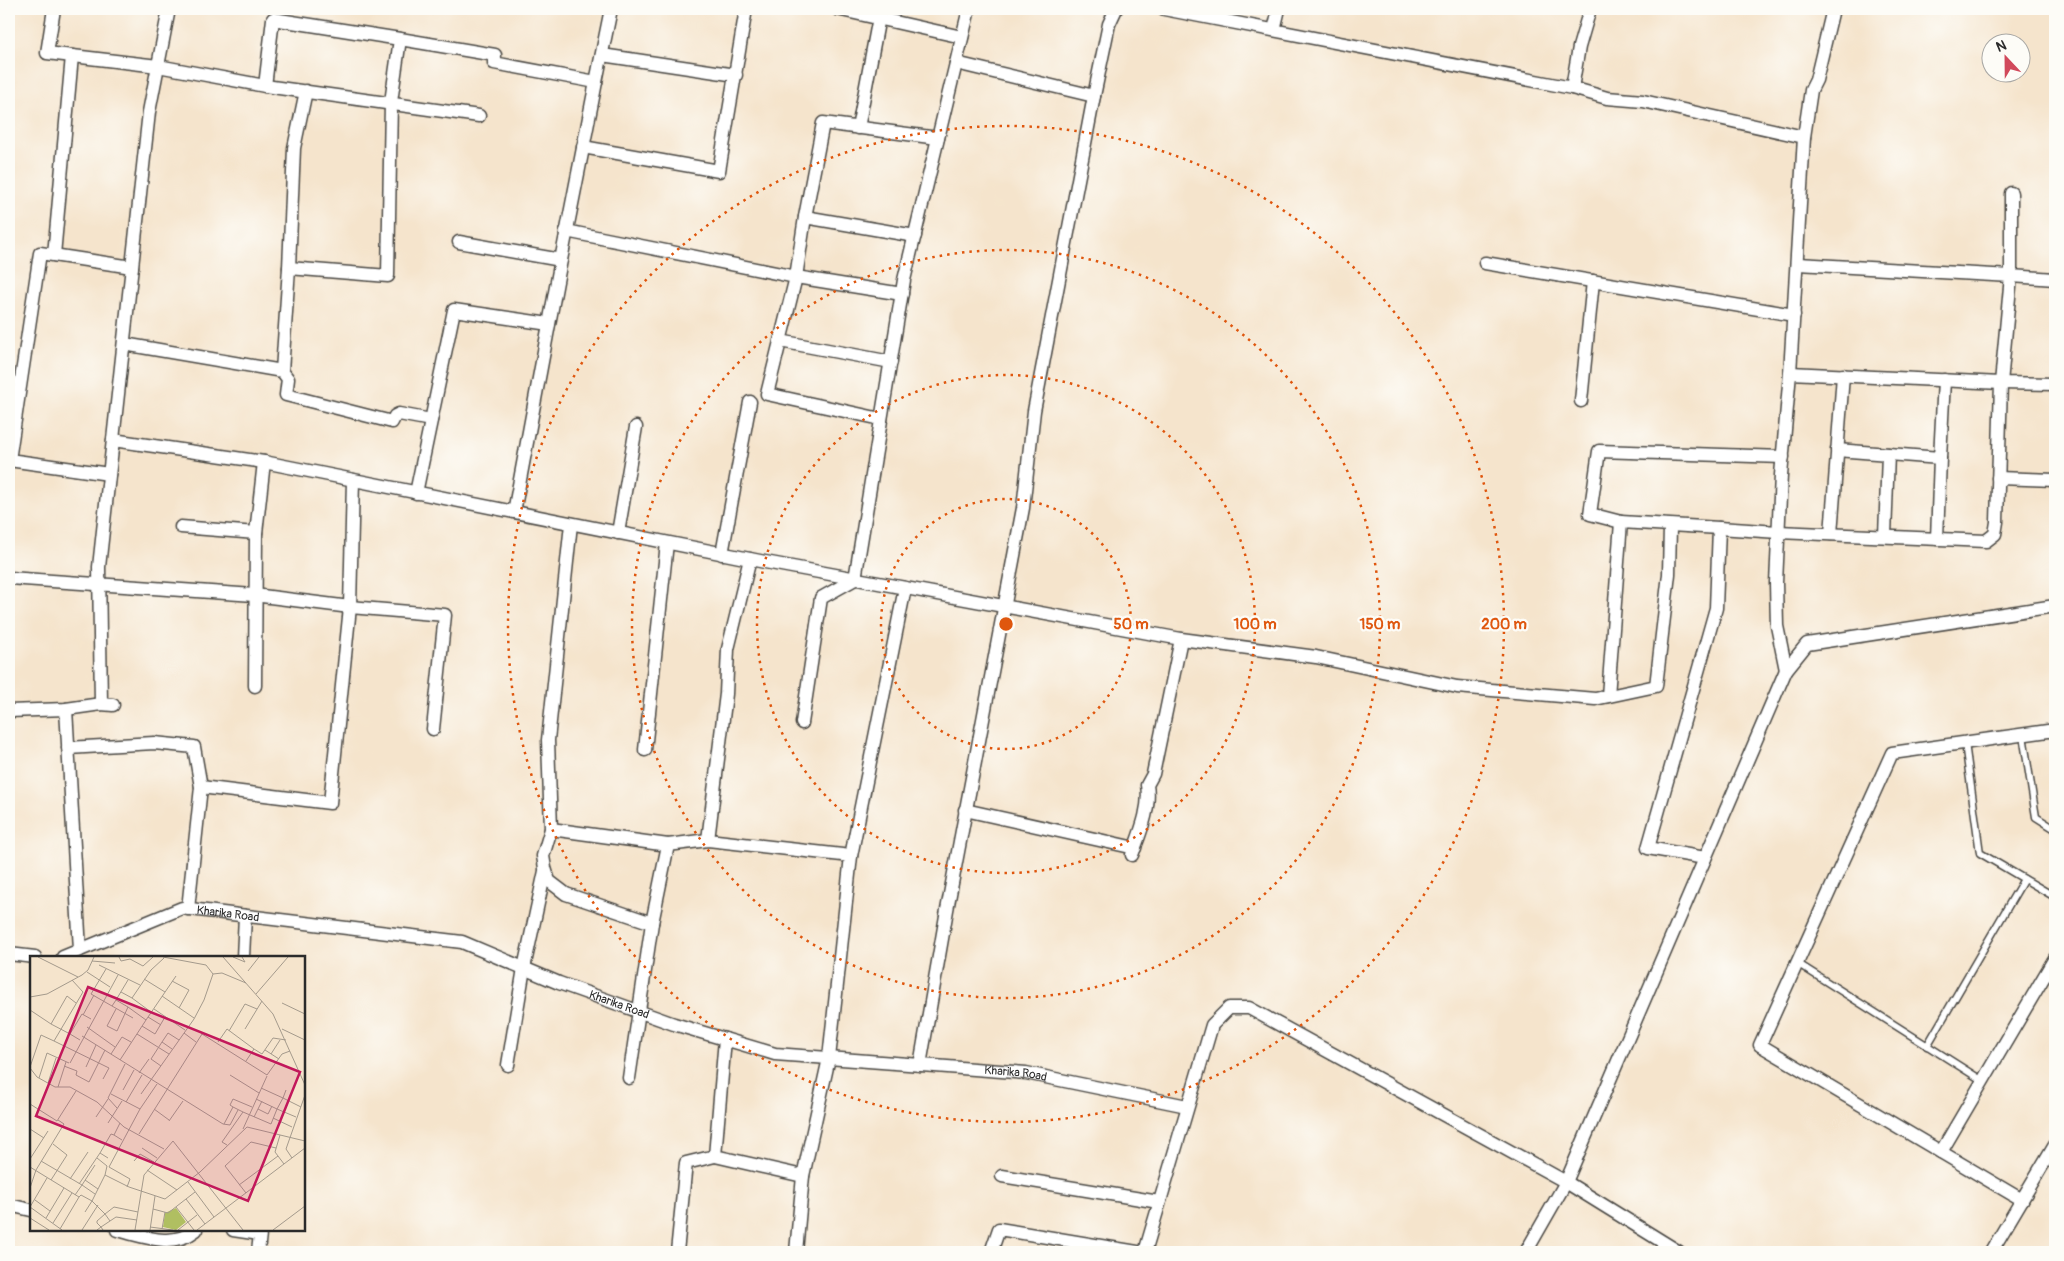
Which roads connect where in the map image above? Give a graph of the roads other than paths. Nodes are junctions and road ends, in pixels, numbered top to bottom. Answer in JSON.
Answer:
{"nodes":[{"id":1,"x":54,"y":9,"type":"edge"},
{"id":2,"x":169,"y":9,"type":"edge"},
{"id":3,"x":611,"y":9,"type":"edge"},
{"id":4,"x":746,"y":9,"type":"edge"},
{"id":5,"x":837,"y":9,"type":"edge"},
{"id":6,"x":969,"y":9,"type":"edge"},
{"id":7,"x":1116,"y":9,"type":"edge"},
{"id":8,"x":1164,"y":9,"type":"edge"},
{"id":9,"x":1279,"y":9,"type":"edge"},
{"id":10,"x":1590,"y":9,"type":"edge"},
{"id":11,"x":1833,"y":9,"type":"edge"},
{"id":12,"x":274,"y":14,"type":"edge"},
{"id":13,"x":880,"y":18,"type":"junction"},
{"id":14,"x":1274,"y":30,"type":"junction"},
{"id":15,"x":962,"y":37,"type":"junction"},
{"id":16,"x":400,"y":39,"type":"junction"},
{"id":17,"x":602,"y":55,"type":"junction"},
{"id":18,"x":72,"y":56,"type":"junction"},
{"id":19,"x":956,"y":63,"type":"junction"},
{"id":20,"x":158,"y":66,"type":"junction"},
{"id":21,"x":736,"y":75,"type":"junction"},
{"id":22,"x":596,"y":82,"type":"junction"},
{"id":23,"x":265,"y":86,"type":"junction"},
{"id":24,"x":1572,"y":88,"type":"junction"},
{"id":25,"x":306,"y":91,"type":"junction"},
{"id":26,"x":1094,"y":96,"type":"junction"},
{"id":27,"x":391,"y":102,"type":"junction"},
{"id":28,"x":479,"y":116,"type":"dead end"},
{"id":29,"x":858,"y":128,"type":"junction"},
{"id":30,"x":1804,"y":136,"type":"junction"},
{"id":31,"x":938,"y":138,"type":"junction"},
{"id":32,"x":583,"y":147,"type":"junction"},
{"id":33,"x":2011,"y":193,"type":"dead end"},
{"id":34,"x":805,"y":217,"type":"junction"},
{"id":35,"x":566,"y":231,"type":"junction"},
{"id":36,"x":915,"y":236,"type":"junction"},
{"id":37,"x":459,"y":242,"type":"dead end"},
{"id":38,"x":54,"y":255,"type":"junction"},
{"id":39,"x":561,"y":260,"type":"junction"},
{"id":40,"x":1485,"y":263,"type":"dead end"},
{"id":41,"x":1798,"y":264,"type":"junction"},
{"id":42,"x":132,"y":266,"type":"junction"},
{"id":43,"x":289,"y":268,"type":"junction"},
{"id":44,"x":2011,"y":276,"type":"junction"},
{"id":45,"x":796,"y":277,"type":"junction"},
{"id":46,"x":2055,"y":279,"type":"edge"},
{"id":47,"x":1593,"y":281,"type":"junction"},
{"id":48,"x":902,"y":294,"type":"junction"},
{"id":49,"x":1794,"y":315,"type":"junction"},
{"id":50,"x":549,"y":324,"type":"junction"},
{"id":51,"x":780,"y":341,"type":"junction"},
{"id":52,"x":124,"y":344,"type":"junction"},
{"id":53,"x":891,"y":362,"type":"junction"},
{"id":54,"x":282,"y":371,"type":"junction"},
{"id":55,"x":1790,"y":373,"type":"junction"},
{"id":56,"x":1843,"y":375,"type":"junction"},
{"id":57,"x":1944,"y":380,"type":"junction"},
{"id":58,"x":2001,"y":383,"type":"junction"},
{"id":59,"x":2055,"y":384,"type":"edge"},
{"id":60,"x":1581,"y":401,"type":"dead end"},
{"id":61,"x":750,"y":402,"type":"dead end"},
{"id":62,"x":881,"y":419,"type":"junction"},
{"id":63,"x":432,"y":420,"type":"junction"},
{"id":64,"x":636,"y":427,"type":"dead end"},
{"id":65,"x":114,"y":440,"type":"junction"},
{"id":66,"x":1837,"y":450,"type":"junction"},
{"id":67,"x":1888,"y":454,"type":"junction"},
{"id":68,"x":1783,"y":457,"type":"junction"},
{"id":69,"x":1940,"y":458,"type":"junction"},
{"id":70,"x":9,"y":460,"type":"edge"},
{"id":71,"x":264,"y":462,"type":"junction"},
{"id":72,"x":109,"y":474,"type":"junction"},
{"id":73,"x":1998,"y":478,"type":"junction"},
{"id":74,"x":353,"y":480,"type":"junction"},
{"id":75,"x":2055,"y":480,"type":"edge"},
{"id":76,"x":416,"y":493,"type":"junction"},
{"id":77,"x":514,"y":512,"type":"junction"},
{"id":78,"x":1621,"y":522,"type":"junction"},
{"id":79,"x":571,"y":524,"type":"junction"},
{"id":80,"x":1670,"y":526,"type":"junction"},
{"id":81,"x":181,"y":527,"type":"dead end"},
{"id":82,"x":1719,"y":528,"type":"junction"},
{"id":83,"x":1778,"y":532,"type":"junction"},
{"id":84,"x":256,"y":533,"type":"junction"},
{"id":85,"x":618,"y":533,"type":"junction"},
{"id":86,"x":1831,"y":534,"type":"junction"},
{"id":87,"x":1885,"y":536,"type":"junction"},
{"id":88,"x":1937,"y":539,"type":"junction"},
{"id":89,"x":667,"y":543,"type":"junction"},
{"id":90,"x":722,"y":554,"type":"junction"},
{"id":91,"x":750,"y":559,"type":"junction"},
{"id":92,"x":9,"y":578,"type":"edge"},
{"id":93,"x":855,"y":579,"type":"junction"},
{"id":94,"x":99,"y":585,"type":"junction"},
{"id":95,"x":905,"y":588,"type":"junction"},
{"id":96,"x":254,"y":595,"type":"junction"},
{"id":97,"x":2055,"y":606,"type":"edge"},
{"id":98,"x":350,"y":607,"type":"junction"},
{"id":99,"x":1004,"y":607,"type":"junction"},
{"id":100,"x":1181,"y":639,"type":"junction"},
{"id":101,"x":1786,"y":670,"type":"junction"},
{"id":102,"x":254,"y":686,"type":"dead end"},
{"id":103,"x":1608,"y":696,"type":"junction"},
{"id":104,"x":66,"y":709,"type":"junction"},
{"id":105,"x":9,"y":711,"type":"edge"},
{"id":106,"x":802,"y":723,"type":"dead end"},
{"id":107,"x":433,"y":729,"type":"dead end"},
{"id":108,"x":2055,"y":730,"type":"edge"},
{"id":109,"x":2023,"y":735,"type":"junction"},
{"id":110,"x":1965,"y":743,"type":"junction"},
{"id":111,"x":68,"y":748,"type":"junction"},
{"id":112,"x":645,"y":750,"type":"dead end"},
{"id":113,"x":201,"y":787,"type":"junction"},
{"id":114,"x":965,"y":810,"type":"junction"},
{"id":115,"x":551,"y":829,"type":"junction"},
{"id":116,"x":2055,"y":829,"type":"edge"},
{"id":117,"x":708,"y":840,"type":"junction"},
{"id":118,"x":668,"y":845,"type":"junction"},
{"id":119,"x":851,"y":856,"type":"junction"},
{"id":120,"x":1705,"y":858,"type":"junction"},
{"id":121,"x":545,"y":868,"type":"junction"},
{"id":122,"x":2024,"y":878,"type":"junction"},
{"id":123,"x":2055,"y":897,"type":"edge"},
{"id":124,"x":188,"y":909,"type":"junction"},
{"id":125,"x":245,"y":916,"type":"junction"},
{"id":126,"x":652,"y":923,"type":"junction"},
{"id":127,"x":80,"y":950,"type":"junction"},
{"id":128,"x":9,"y":954,"type":"edge"},
{"id":129,"x":30,"y":956,"type":"edge"},
{"id":130,"x":65,"y":956,"type":"edge"},
{"id":131,"x":243,"y":956,"type":"edge"},
{"id":132,"x":2055,"y":958,"type":"edge"},
{"id":133,"x":1797,"y":963,"type":"junction"},
{"id":134,"x":524,"y":968,"type":"junction"},
{"id":135,"x":639,"y":1012,"type":"junction"},
{"id":136,"x":725,"y":1039,"type":"junction"},
{"id":137,"x":1927,"y":1046,"type":"junction"},
{"id":138,"x":829,"y":1058,"type":"junction"},
{"id":139,"x":508,"y":1064,"type":"dead end"},
{"id":140,"x":920,"y":1065,"type":"junction"},
{"id":141,"x":629,"y":1078,"type":"dead end"},
{"id":142,"x":1983,"y":1081,"type":"junction"},
{"id":143,"x":1187,"y":1106,"type":"junction"},
{"id":144,"x":2055,"y":1144,"type":"edge"},
{"id":145,"x":1940,"y":1152,"type":"junction"},
{"id":146,"x":714,"y":1156,"type":"junction"},
{"id":147,"x":803,"y":1176,"type":"junction"},
{"id":148,"x":1002,"y":1176,"type":"dead end"},
{"id":149,"x":1566,"y":1182,"type":"junction"},
{"id":150,"x":2022,"y":1200,"type":"junction"},
{"id":151,"x":1160,"y":1202,"type":"junction"},
{"id":152,"x":9,"y":1204,"type":"edge"},
{"id":153,"x":30,"y":1210,"type":"edge"},
{"id":154,"x":121,"y":1231,"type":"edge"},
{"id":155,"x":195,"y":1231,"type":"edge"},
{"id":156,"x":240,"y":1231,"type":"edge"},
{"id":157,"x":258,"y":1252,"type":"edge"},
{"id":158,"x":676,"y":1252,"type":"edge"},
{"id":159,"x":796,"y":1252,"type":"edge"},
{"id":160,"x":991,"y":1252,"type":"edge"},
{"id":161,"x":1136,"y":1252,"type":"edge"},
{"id":162,"x":1145,"y":1252,"type":"edge"},
{"id":163,"x":1526,"y":1252,"type":"edge"},
{"id":164,"x":1679,"y":1252,"type":"edge"},
{"id":165,"x":1991,"y":1252,"type":"edge"}],
"edges":[{"from":1,"to":18,"type":"street"},
{"from":2,"to":20,"type":"street"},
{"from":3,"to":17,"type":"street"},
{"from":4,"to":21,"type":"street"},
{"from":5,"to":13,"type":"street"},
{"from":6,"to":15,"type":"street"},
{"from":7,"to":26,"type":"street"},
{"from":8,"to":14,"type":"street"},
{"from":9,"to":14,"type":"street"},
{"from":10,"to":24,"type":"street"},
{"from":11,"to":30,"type":"street"},
{"from":12,"to":16,"type":"street"},
{"from":12,"to":23,"type":"street"},
{"from":13,"to":15,"type":"street"},
{"from":13,"to":29,"type":"street"},
{"from":14,"to":24,"type":"street"},
{"from":15,"to":19,"type":"street"},
{"from":16,"to":22,"type":"street"},
{"from":16,"to":27,"type":"street"},
{"from":17,"to":21,"type":"street"},
{"from":17,"to":22,"type":"street"},
{"from":18,"to":20,"type":"street"},
{"from":18,"to":38,"type":"street"},
{"from":19,"to":26,"type":"street"},
{"from":19,"to":31,"type":"street"},
{"from":20,"to":23,"type":"street"},
{"from":20,"to":42,"type":"street"},
{"from":21,"to":32,"type":"street"},
{"from":22,"to":32,"type":"street"},
{"from":23,"to":25,"type":"street"},
{"from":24,"to":30,"type":"street"},
{"from":25,"to":27,"type":"street"},
{"from":25,"to":43,"type":"street"},
{"from":26,"to":99,"type":"street"},
{"from":27,"to":28,"type":"street"},
{"from":27,"to":43,"type":"street"},
{"from":29,"to":31,"type":"street"},
{"from":29,"to":34,"type":"street"},
{"from":30,"to":41,"type":"street"},
{"from":31,"to":36,"type":"street"},
{"from":32,"to":35,"type":"street"},
{"from":33,"to":44,"type":"street"},
{"from":34,"to":36,"type":"street"},
{"from":34,"to":45,"type":"street"},
{"from":35,"to":39,"type":"street"},
{"from":35,"to":45,"type":"street"},
{"from":36,"to":48,"type":"street"},
{"from":37,"to":39,"type":"street"},
{"from":38,"to":42,"type":"street"},
{"from":38,"to":70,"type":"street"},
{"from":39,"to":50,"type":"street"},
{"from":40,"to":47,"type":"street"},
{"from":41,"to":44,"type":"street"},
{"from":41,"to":49,"type":"street"},
{"from":42,"to":52,"type":"street"},
{"from":43,"to":54,"type":"street"},
{"from":44,"to":46,"type":"street"},
{"from":44,"to":58,"type":"street"},
{"from":45,"to":48,"type":"street"},
{"from":45,"to":51,"type":"street"},
{"from":47,"to":49,"type":"street"},
{"from":47,"to":60,"type":"street"},
{"from":48,"to":53,"type":"street"},
{"from":49,"to":55,"type":"street"},
{"from":50,"to":63,"type":"street"},
{"from":50,"to":77,"type":"street"},
{"from":51,"to":53,"type":"street"},
{"from":51,"to":62,"type":"street"},
{"from":52,"to":54,"type":"street"},
{"from":52,"to":65,"type":"street"},
{"from":53,"to":62,"type":"street"},
{"from":54,"to":63,"type":"street"},
{"from":55,"to":56,"type":"street"},
{"from":55,"to":68,"type":"street"},
{"from":56,"to":57,"type":"street"},
{"from":56,"to":66,"type":"street"},
{"from":57,"to":58,"type":"street"},
{"from":57,"to":69,"type":"street"},
{"from":58,"to":59,"type":"street"},
{"from":58,"to":73,"type":"street"},
{"from":61,"to":90,"type":"street"},
{"from":62,"to":93,"type":"street"},
{"from":63,"to":76,"type":"street"},
{"from":64,"to":85,"type":"street"},
{"from":65,"to":71,"type":"street"},
{"from":65,"to":72,"type":"street"},
{"from":66,"to":67,"type":"street"},
{"from":66,"to":86,"type":"street"},
{"from":67,"to":69,"type":"street"},
{"from":67,"to":87,"type":"street"},
{"from":68,"to":78,"type":"street"},
{"from":68,"to":83,"type":"street"},
{"from":69,"to":88,"type":"street"},
{"from":70,"to":72,"type":"street"},
{"from":71,"to":74,"type":"street"},
{"from":71,"to":84,"type":"street"},
{"from":72,"to":94,"type":"street"},
{"from":73,"to":75,"type":"street"},
{"from":73,"to":88,"type":"street"},
{"from":74,"to":76,"type":"street"},
{"from":74,"to":98,"type":"street"},
{"from":76,"to":77,"type":"street"},
{"from":77,"to":79,"type":"street"},
{"from":78,"to":80,"type":"street"},
{"from":78,"to":103,"type":"street"},
{"from":79,"to":85,"type":"street"},
{"from":79,"to":115,"type":"street"},
{"from":80,"to":82,"type":"street"},
{"from":80,"to":103,"type":"street"},
{"from":81,"to":84,"type":"street"},
{"from":82,"to":83,"type":"street"},
{"from":82,"to":120,"type":"street"},
{"from":83,"to":86,"type":"street"},
{"from":83,"to":101,"type":"street"},
{"from":84,"to":96,"type":"street"},
{"from":85,"to":89,"type":"street"},
{"from":86,"to":87,"type":"street"},
{"from":87,"to":88,"type":"street"},
{"from":89,"to":90,"type":"street"},
{"from":89,"to":112,"type":"street"},
{"from":90,"to":91,"type":"street"},
{"from":91,"to":93,"type":"street"},
{"from":91,"to":117,"type":"street"},
{"from":92,"to":94,"type":"street"},
{"from":93,"to":95,"type":"street"},
{"from":93,"to":106,"type":"street"},
{"from":94,"to":96,"type":"street"},
{"from":94,"to":104,"type":"street"},
{"from":95,"to":99,"type":"street"},
{"from":95,"to":119,"type":"street"},
{"from":96,"to":98,"type":"street"},
{"from":96,"to":102,"type":"street"},
{"from":97,"to":101,"type":"street"},
{"from":98,"to":107,"type":"street"},
{"from":98,"to":113,"type":"street"},
{"from":99,"to":100,"type":"street"},
{"from":99,"to":114,"type":"street"},
{"from":100,"to":103,"type":"street"},
{"from":100,"to":114,"type":"street"},
{"from":101,"to":120,"type":"street"},
{"from":104,"to":105,"type":"street"},
{"from":104,"to":111,"type":"street"},
{"from":108,"to":109,"type":"street"},
{"from":109,"to":110,"type":"street"},
{"from":109,"to":116,"type":"lane"},
{"from":110,"to":122,"type":"lane"},
{"from":110,"to":133,"type":"street"},
{"from":111,"to":113,"type":"street"},
{"from":111,"to":127,"type":"street"},
{"from":113,"to":124,"type":"street"},
{"from":114,"to":140,"type":"street"},
{"from":115,"to":118,"type":"street"},
{"from":115,"to":121,"type":"street"},
{"from":117,"to":118,"type":"street"},
{"from":117,"to":119,"type":"street"},
{"from":118,"to":126,"type":"street"},
{"from":119,"to":138,"type":"street"},
{"from":120,"to":149,"type":"street"},
{"from":121,"to":126,"type":"street"},
{"from":121,"to":134,"type":"street"},
{"from":122,"to":123,"type":"lane"},
{"from":122,"to":137,"type":"lane"},
{"from":124,"to":125,"type":"street","name":"Kharika Road"},
{"from":124,"to":127,"type":"street","name":"Kharika Road"},
{"from":125,"to":131,"type":"street"},
{"from":125,"to":134,"type":"street","name":"Kharika Road"},
{"from":126,"to":135,"type":"street"},
{"from":127,"to":130,"type":"street","name":"Kharika Road"},
{"from":128,"to":129,"type":"street"},
{"from":132,"to":142,"type":"street"},
{"from":133,"to":137,"type":"lane"},
{"from":133,"to":145,"type":"street"},
{"from":134,"to":135,"type":"street","name":"Kharika Road"},
{"from":134,"to":139,"type":"street"},
{"from":135,"to":136,"type":"street","name":"Kharika Road"},
{"from":135,"to":141,"type":"street"},
{"from":136,"to":138,"type":"street","name":"Kharika Road"},
{"from":136,"to":146,"type":"street"},
{"from":137,"to":142,"type":"lane"},
{"from":138,"to":140,"type":"street","name":"Kharika Road"},
{"from":138,"to":147,"type":"street"},
{"from":140,"to":143,"type":"street","name":"Kharika Road"},
{"from":142,"to":145,"type":"street"},
{"from":143,"to":149,"type":"street"},
{"from":143,"to":151,"type":"street"},
{"from":144,"to":150,"type":"street"},
{"from":145,"to":150,"type":"street"},
{"from":146,"to":147,"type":"street"},
{"from":146,"to":158,"type":"street"},
{"from":147,"to":159,"type":"street"},
{"from":148,"to":151,"type":"street"},
{"from":149,"to":163,"type":"street"},
{"from":149,"to":164,"type":"street"},
{"from":150,"to":165,"type":"street"},
{"from":151,"to":162,"type":"street"},
{"from":152,"to":153,"type":"street"},
{"from":154,"to":155,"type":"street"},
{"from":156,"to":157,"type":"street"},
{"from":160,"to":161,"type":"street"}]}
